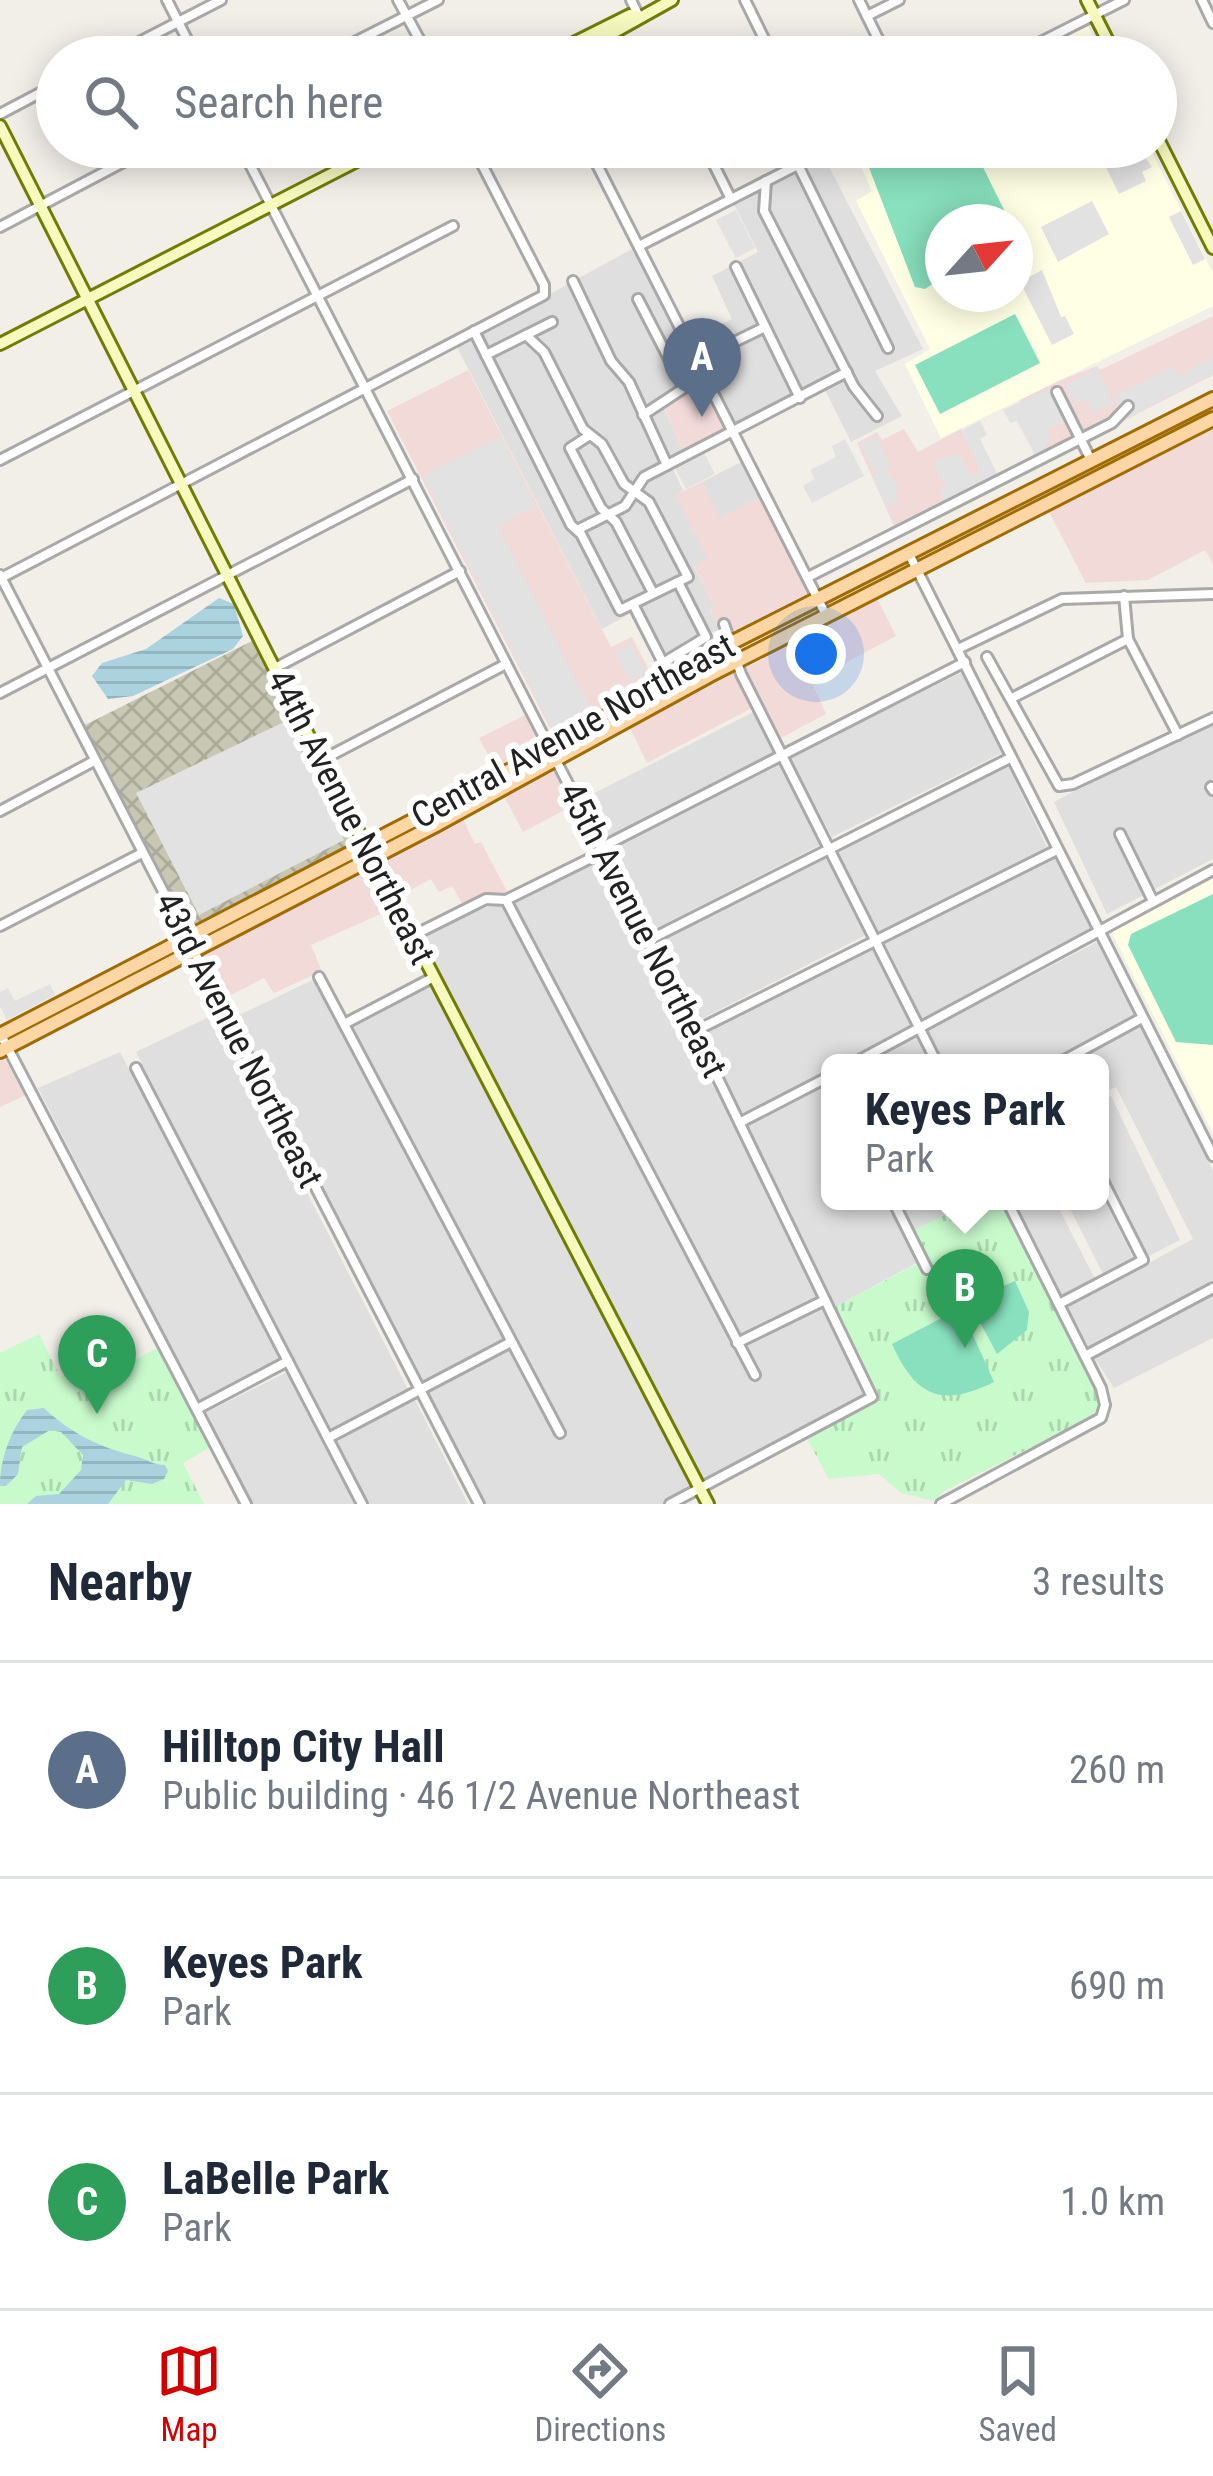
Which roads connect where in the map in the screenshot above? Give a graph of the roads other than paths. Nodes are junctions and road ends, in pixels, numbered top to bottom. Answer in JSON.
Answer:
{"nodes":[{"id":1,"x":167,"y":0,"type":"edge"},
{"id":2,"x":221,"y":0,"type":"edge"},
{"id":3,"x":398,"y":0,"type":"edge"},
{"id":4,"x":438,"y":0,"type":"edge"},
{"id":5,"x":631,"y":0,"type":"edge"},
{"id":6,"x":672,"y":0,"type":"edge"},
{"id":7,"x":745,"y":0,"type":"edge"},
{"id":8,"x":859,"y":0,"type":"edge"},
{"id":9,"x":899,"y":0,"type":"edge"},
{"id":10,"x":1087,"y":0,"type":"edge"},
{"id":11,"x":1124,"y":0,"type":"edge"},
{"id":12,"x":1202,"y":0,"type":"edge"},
{"id":13,"x":1094,"y":14,"type":"junction"},
{"id":14,"x":406,"y":16,"type":"junction"},
{"id":15,"x":867,"y":16,"type":"junction"},
{"id":16,"x":639,"y":17,"type":"junction"},
{"id":17,"x":178,"y":22,"type":"junction"},
{"id":18,"x":1213,"y":22,"type":"edge"},
{"id":19,"x":151,"y":36,"type":"edge"},
{"id":20,"x":185,"y":36,"type":"edge"},
{"id":21,"x":366,"y":36,"type":"edge"},
{"id":22,"x":417,"y":36,"type":"edge"},
{"id":23,"x":588,"y":36,"type":"edge"},
{"id":24,"x":610,"y":36,"type":"edge"},
{"id":25,"x":763,"y":36,"type":"edge"},
{"id":26,"x":877,"y":36,"type":"edge"},
{"id":27,"x":1052,"y":36,"type":"edge"},
{"id":28,"x":1105,"y":36,"type":"edge"},
{"id":29,"x":36,"y":95,"type":"edge"},
{"id":30,"x":0,"y":114,"type":"edge"},
{"id":31,"x":0,"y":126,"type":"edge"},
{"id":32,"x":113,"y":168,"type":"edge"},
{"id":33,"x":253,"y":168,"type":"edge"},
{"id":34,"x":343,"y":168,"type":"edge"},
{"id":35,"x":483,"y":168,"type":"edge"},
{"id":36,"x":600,"y":168,"type":"edge"},
{"id":37,"x":716,"y":168,"type":"edge"},
{"id":38,"x":792,"y":168,"type":"edge"},
{"id":39,"x":799,"y":168,"type":"edge"},
{"id":40,"x":1173,"y":168,"type":"edge"},
{"id":41,"x":766,"y":181,"type":"junction"},
{"id":42,"x":731,"y":199,"type":"junction"},
{"id":43,"x":273,"y":204,"type":"junction"},
{"id":44,"x":40,"y":207,"type":"junction"},
{"id":45,"x":453,"y":226,"type":"dead end"},
{"id":46,"x":0,"y":227,"type":"edge"},
{"id":47,"x":639,"y":246,"type":"junction"},
{"id":48,"x":1213,"y":248,"type":"edge"},
{"id":49,"x":736,"y":267,"type":"dead end"},
{"id":50,"x":573,"y":281,"type":"dead end"},
{"id":51,"x":320,"y":297,"type":"junction"},
{"id":52,"x":87,"y":298,"type":"junction"},
{"id":53,"x":638,"y":299,"type":"dead end"},
{"id":54,"x":551,"y":322,"type":"dead end"},
{"id":55,"x":765,"y":327,"type":"junction"},
{"id":56,"x":474,"y":331,"type":"junction"},
{"id":57,"x":526,"y":335,"type":"junction"},
{"id":58,"x":0,"y":344,"type":"edge"},
{"id":59,"x":888,"y":348,"type":"dead end"},
{"id":60,"x":487,"y":355,"type":"junction"},
{"id":61,"x":697,"y":360,"type":"junction"},
{"id":62,"x":847,"y":371,"type":"junction"},
{"id":63,"x":366,"y":386,"type":"junction"},
{"id":64,"x":134,"y":391,"type":"junction"},
{"id":65,"x":1057,"y":392,"type":"dead end"},
{"id":66,"x":800,"y":398,"type":"junction"},
{"id":67,"x":1213,"y":399,"type":"edge"},
{"id":68,"x":1128,"y":406,"type":"dead end"},
{"id":69,"x":644,"y":415,"type":"junction"},
{"id":70,"x":877,"y":416,"type":"dead end"},
{"id":71,"x":1213,"y":419,"type":"edge"},
{"id":72,"x":733,"y":431,"type":"junction"},
{"id":73,"x":590,"y":435,"type":"junction"},
{"id":74,"x":1081,"y":440,"type":"junction"},
{"id":75,"x":0,"y":460,"type":"edge"},
{"id":76,"x":1091,"y":460,"type":"junction"},
{"id":77,"x":667,"y":465,"type":"junction"},
{"id":78,"x":413,"y":479,"type":"junction"},
{"id":79,"x":181,"y":484,"type":"junction"},
{"id":80,"x":633,"y":491,"type":"junction"},
{"id":81,"x":610,"y":514,"type":"junction"},
{"id":82,"x":577,"y":530,"type":"junction"},
{"id":83,"x":908,"y":553,"type":"junction"},
{"id":84,"x":917,"y":569,"type":"junction"},
{"id":85,"x":460,"y":571,"type":"junction"},
{"id":86,"x":808,"y":577,"type":"junction"},
{"id":87,"x":0,"y":578,"type":"edge"},
{"id":88,"x":228,"y":578,"type":"junction"},
{"id":89,"x":678,"y":582,"type":"junction"},
{"id":90,"x":653,"y":593,"type":"junction"},
{"id":91,"x":1213,"y":594,"type":"edge"},
{"id":92,"x":1124,"y":596,"type":"junction"},
{"id":93,"x":818,"y":599,"type":"junction"},
{"id":94,"x":633,"y":604,"type":"junction"},
{"id":95,"x":826,"y":615,"type":"junction"},
{"id":96,"x":724,"y":624,"type":"dead end"},
{"id":97,"x":1128,"y":639,"type":"junction"},
{"id":98,"x":731,"y":643,"type":"junction"},
{"id":99,"x":958,"y":649,"type":"junction"},
{"id":100,"x":987,"y":656,"type":"dead end"},
{"id":101,"x":737,"y":661,"type":"junction"},
{"id":102,"x":965,"y":662,"type":"junction"},
{"id":103,"x":507,"y":664,"type":"junction"},
{"id":104,"x":47,"y":668,"type":"junction"},
{"id":105,"x":275,"y":668,"type":"junction"},
{"id":106,"x":0,"y":694,"type":"edge"},
{"id":107,"x":1012,"y":698,"type":"junction"},
{"id":108,"x":1213,"y":718,"type":"edge"},
{"id":109,"x":1178,"y":735,"type":"junction"},
{"id":110,"x":554,"y":755,"type":"junction"},
{"id":111,"x":782,"y":755,"type":"junction"},
{"id":112,"x":1010,"y":758,"type":"junction"},
{"id":113,"x":322,"y":760,"type":"junction"},
{"id":114,"x":95,"y":761,"type":"junction"},
{"id":115,"x":0,"y":811,"type":"edge"},
{"id":116,"x":1120,"y":834,"type":"dead end"},
{"id":117,"x":830,"y":849,"type":"junction"},
{"id":118,"x":1057,"y":850,"type":"junction"},
{"id":119,"x":601,"y":851,"type":"junction"},
{"id":120,"x":369,"y":852,"type":"junction"},
{"id":121,"x":142,"y":853,"type":"junction"},
{"id":122,"x":1213,"y":870,"type":"edge"},
{"id":123,"x":506,"y":900,"type":"junction"},
{"id":124,"x":1153,"y":901,"type":"junction"},
{"id":125,"x":0,"y":926,"type":"edge"},
{"id":126,"x":1099,"y":932,"type":"junction"},
{"id":127,"x":412,"y":935,"type":"junction"},
{"id":128,"x":875,"y":940,"type":"junction"},
{"id":129,"x":647,"y":941,"type":"junction"},
{"id":130,"x":189,"y":945,"type":"junction"},
{"id":131,"x":320,"y":977,"type":"dead end"},
{"id":132,"x":434,"y":977,"type":"junction"},
{"id":133,"x":1142,"y":1017,"type":"junction"},
{"id":134,"x":346,"y":1023,"type":"junction"},
{"id":135,"x":920,"y":1028,"type":"junction"},
{"id":136,"x":695,"y":1030,"type":"junction"},
{"id":137,"x":2,"y":1040,"type":"edge"},
{"id":138,"x":871,"y":1054,"type":"edge"},
{"id":139,"x":933,"y":1054,"type":"edge"},
{"id":140,"x":1075,"y":1054,"type":"edge"},
{"id":141,"x":136,"y":1068,"type":"dead end"},
{"id":142,"x":821,"y":1081,"type":"edge"},
{"id":143,"x":741,"y":1122,"type":"junction"},
{"id":144,"x":1213,"y":1156,"type":"edge"},
{"id":145,"x":1109,"y":1193,"type":"edge"},
{"id":146,"x":898,"y":1210,"type":"edge"},
{"id":147,"x":1012,"y":1210,"type":"edge"},
{"id":148,"x":927,"y":1269,"type":"dead end"},
{"id":149,"x":1213,"y":1288,"type":"edge"},
{"id":150,"x":825,"y":1300,"type":"junction"},
{"id":151,"x":1059,"y":1304,"type":"junction"},
{"id":152,"x":511,"y":1342,"type":"junction"},
{"id":153,"x":737,"y":1343,"type":"junction"},
{"id":154,"x":1085,"y":1357,"type":"junction"},
{"id":155,"x":288,"y":1361,"type":"junction"},
{"id":156,"x":754,"y":1376,"type":"dead end"},
{"id":157,"x":419,"y":1389,"type":"junction"},
{"id":158,"x":197,"y":1409,"type":"junction"},
{"id":159,"x":560,"y":1433,"type":"dead end"},
{"id":160,"x":328,"y":1438,"type":"junction"},
{"id":161,"x":701,"y":1488,"type":"junction"},
{"id":162,"x":246,"y":1504,"type":"edge"},
{"id":163,"x":362,"y":1504,"type":"edge"},
{"id":164,"x":479,"y":1504,"type":"edge"},
{"id":165,"x":670,"y":1504,"type":"edge"},
{"id":166,"x":708,"y":1504,"type":"edge"},
{"id":167,"x":941,"y":1504,"type":"edge"}],
"edges":[{"from":1,"to":17,"type":"street"},
{"from":2,"to":17,"type":"street"},
{"from":3,"to":14,"type":"street"},
{"from":4,"to":14,"type":"street"},
{"from":5,"to":16,"type":"street"},
{"from":6,"to":16,"type":"street"},
{"from":7,"to":25,"type":"street"},
{"from":8,"to":15,"type":"street"},
{"from":9,"to":15,"type":"street"},
{"from":10,"to":13,"type":"street"},
{"from":11,"to":13,"type":"street"},
{"from":12,"to":18,"type":"street"},
{"from":13,"to":27,"type":"street"},
{"from":13,"to":28,"type":"street"},
{"from":14,"to":21,"type":"street"},
{"from":14,"to":22,"type":"street"},
{"from":15,"to":26,"type":"street"},
{"from":16,"to":23,"type":"street"},
{"from":16,"to":24,"type":"street"},
{"from":17,"to":19,"type":"street"},
{"from":17,"to":20,"type":"street"},
{"from":29,"to":30,"type":"street"},
{"from":31,"to":44,"type":"street","name":"44th Avenue Northeast"},
{"from":32,"to":44,"type":"street"},
{"from":33,"to":43,"type":"street","name":"45th Avenue Northeast"},
{"from":34,"to":43,"type":"street"},
{"from":35,"to":56,"type":"street"},
{"from":36,"to":47,"type":"street"},
{"from":37,"to":42,"type":"street"},
{"from":38,"to":41,"type":"street"},
{"from":39,"to":59,"type":"street"},
{"from":40,"to":48,"type":"street"},
{"from":41,"to":42,"type":"street"},
{"from":41,"to":62,"type":"street"},
{"from":42,"to":47,"type":"street"},
{"from":43,"to":51,"type":"street","name":"45th Avenue Northeast"},
{"from":43,"to":52,"type":"street"},
{"from":44,"to":46,"type":"street"},
{"from":44,"to":52,"type":"street","name":"44th Avenue Northeast"},
{"from":45,"to":51,"type":"street"},
{"from":47,"to":61,"type":"street"},
{"from":49,"to":55,"type":"street"},
{"from":50,"to":69,"type":"street"},
{"from":51,"to":63,"type":"street","name":"45th Avenue Northeast"},
{"from":51,"to":64,"type":"street"},
{"from":52,"to":58,"type":"street"},
{"from":52,"to":64,"type":"street","name":"44th Avenue Northeast"},
{"from":53,"to":69,"type":"street"},
{"from":54,"to":57,"type":"street"},
{"from":55,"to":61,"type":"street"},
{"from":55,"to":66,"type":"street"},
{"from":56,"to":60,"type":"street"},
{"from":56,"to":63,"type":"street"},
{"from":57,"to":60,"type":"street"},
{"from":57,"to":73,"type":"street"},
{"from":60,"to":82,"type":"street"},
{"from":61,"to":72,"type":"street"},
{"from":62,"to":66,"type":"street"},
{"from":62,"to":70,"type":"street"},
{"from":63,"to":78,"type":"street","name":"45th Avenue Northeast"},
{"from":63,"to":79,"type":"street"},
{"from":64,"to":75,"type":"street"},
{"from":64,"to":79,"type":"street","name":"44th Avenue Northeast"},
{"from":65,"to":74,"type":"street"},
{"from":66,"to":72,"type":"street"},
{"from":67,"to":76,"type":"main road","name":"Central Avenue Northeast"},
{"from":68,"to":74,"type":"street"},
{"from":69,"to":77,"type":"street"},
{"from":71,"to":84,"type":"main road","name":"Central Avenue Northeast"},
{"from":72,"to":77,"type":"street"},
{"from":72,"to":86,"type":"street"},
{"from":73,"to":80,"type":"street"},
{"from":73,"to":81,"type":"street"},
{"from":74,"to":76,"type":"street"},
{"from":74,"to":86,"type":"street"},
{"from":76,"to":83,"type":"main road","name":"Central Avenue Northeast"},
{"from":77,"to":80,"type":"street"},
{"from":78,"to":85,"type":"street","name":"45th Avenue Northeast"},
{"from":78,"to":88,"type":"street"},
{"from":79,"to":87,"type":"street"},
{"from":79,"to":88,"type":"street","name":"44th Avenue Northeast"},
{"from":80,"to":81,"type":"street"},
{"from":80,"to":89,"type":"street"},
{"from":81,"to":82,"type":"street"},
{"from":81,"to":90,"type":"street"},
{"from":82,"to":94,"type":"street"},
{"from":83,"to":84,"type":"street"},
{"from":83,"to":93,"type":"main road","name":"Central Avenue Northeast"},
{"from":84,"to":95,"type":"main road","name":"Central Avenue Northeast"},
{"from":84,"to":99,"type":"street"},
{"from":85,"to":103,"type":"street","name":"45th Avenue Northeast"},
{"from":85,"to":105,"type":"street"},
{"from":86,"to":93,"type":"street"},
{"from":87,"to":104,"type":"street","name":"43rd Avenue Northeast"},
{"from":88,"to":104,"type":"street"},
{"from":88,"to":105,"type":"street","name":"44th Avenue Northeast"},
{"from":89,"to":90,"type":"street"},
{"from":89,"to":94,"type":"street"},
{"from":90,"to":94,"type":"street"},
{"from":91,"to":92,"type":"street"},
{"from":92,"to":97,"type":"street"},
{"from":92,"to":99,"type":"street"},
{"from":93,"to":95,"type":"street"},
{"from":93,"to":98,"type":"main road","name":"Central Avenue Northeast"},
{"from":95,"to":101,"type":"main road","name":"Central Avenue Northeast"},
{"from":96,"to":98,"type":"street"},
{"from":97,"to":107,"type":"street"},
{"from":97,"to":109,"type":"street"},
{"from":98,"to":101,"type":"street"},
{"from":98,"to":110,"type":"main road","name":"Central Avenue Northeast"},
{"from":99,"to":102,"type":"street"},
{"from":100,"to":107,"type":"street"},
{"from":101,"to":110,"type":"main road","name":"Central Avenue Northeast"},
{"from":101,"to":111,"type":"street"},
{"from":102,"to":111,"type":"street"},
{"from":102,"to":112,"type":"street"},
{"from":103,"to":110,"type":"street","name":"45th Avenue Northeast"},
{"from":103,"to":113,"type":"street"},
{"from":104,"to":106,"type":"street"},
{"from":104,"to":114,"type":"street","name":"43rd Avenue Northeast"},
{"from":105,"to":113,"type":"street","name":"44th Avenue Northeast"},
{"from":107,"to":109,"type":"street"},
{"from":108,"to":109,"type":"street"},
{"from":110,"to":119,"type":"street","name":"45th Avenue Northeast"},
{"from":110,"to":120,"type":"main road","name":"Central Avenue Northeast"},
{"from":111,"to":117,"type":"street"},
{"from":111,"to":119,"type":"street"},
{"from":112,"to":117,"type":"street"},
{"from":112,"to":118,"type":"street"},
{"from":113,"to":120,"type":"street","name":"44th Avenue Northeast"},
{"from":114,"to":115,"type":"street"},
{"from":114,"to":121,"type":"street","name":"43rd Avenue Northeast"},
{"from":116,"to":124,"type":"street"},
{"from":117,"to":128,"type":"street"},
{"from":117,"to":129,"type":"street"},
{"from":118,"to":126,"type":"street"},
{"from":118,"to":128,"type":"street"},
{"from":119,"to":123,"type":"street"},
{"from":119,"to":129,"type":"street","name":"45th Avenue Northeast"},
{"from":120,"to":127,"type":"street","name":"44th Avenue Northeast"},
{"from":120,"to":130,"type":"main road","name":"Central Avenue Northeast"},
{"from":121,"to":125,"type":"street"},
{"from":121,"to":130,"type":"street","name":"43rd Avenue Northeast"},
{"from":122,"to":124,"type":"street"},
{"from":123,"to":127,"type":"street"},
{"from":123,"to":153,"type":"street"},
{"from":124,"to":126,"type":"street"},
{"from":126,"to":133,"type":"street"},
{"from":126,"to":135,"type":"street"},
{"from":127,"to":132,"type":"street","name":"44th Avenue Northeast"},
{"from":128,"to":135,"type":"street"},
{"from":128,"to":136,"type":"street"},
{"from":129,"to":136,"type":"street","name":"45th Avenue Northeast"},
{"from":130,"to":137,"type":"main road","name":"Central Avenue Northeast"},
{"from":130,"to":157,"type":"street","name":"43rd Avenue Northeast"},
{"from":131,"to":134,"type":"street"},
{"from":132,"to":134,"type":"street"},
{"from":132,"to":161,"type":"street","name":"44th Avenue Northeast"},
{"from":133,"to":140,"type":"street"},
{"from":133,"to":144,"type":"street"},
{"from":134,"to":152,"type":"street"},
{"from":135,"to":138,"type":"street"},
{"from":135,"to":139,"type":"street"},
{"from":136,"to":143,"type":"street","name":"45th Avenue Northeast"},
{"from":137,"to":158,"type":"street"},
{"from":141,"to":155,"type":"street"},
{"from":142,"to":143,"type":"street"},
{"from":143,"to":150,"type":"street","name":"45th Avenue Northeast"},
{"from":145,"to":151,"type":"street"},
{"from":146,"to":148,"type":"street"},
{"from":147,"to":151,"type":"street"},
{"from":149,"to":154,"type":"street"},
{"from":150,"to":153,"type":"street"},
{"from":150,"to":161,"type":"street","name":"45th Avenue Northeast"},
{"from":151,"to":154,"type":"street"},
{"from":152,"to":157,"type":"street"},
{"from":152,"to":159,"type":"street"},
{"from":153,"to":156,"type":"street"},
{"from":154,"to":167,"type":"street"},
{"from":155,"to":158,"type":"street"},
{"from":155,"to":160,"type":"street"},
{"from":157,"to":160,"type":"street"},
{"from":157,"to":164,"type":"street","name":"43rd Avenue Northeast"},
{"from":158,"to":162,"type":"street"},
{"from":160,"to":163,"type":"street"},
{"from":161,"to":165,"type":"street"},
{"from":161,"to":166,"type":"street","name":"44th Avenue Northeast"}]}
